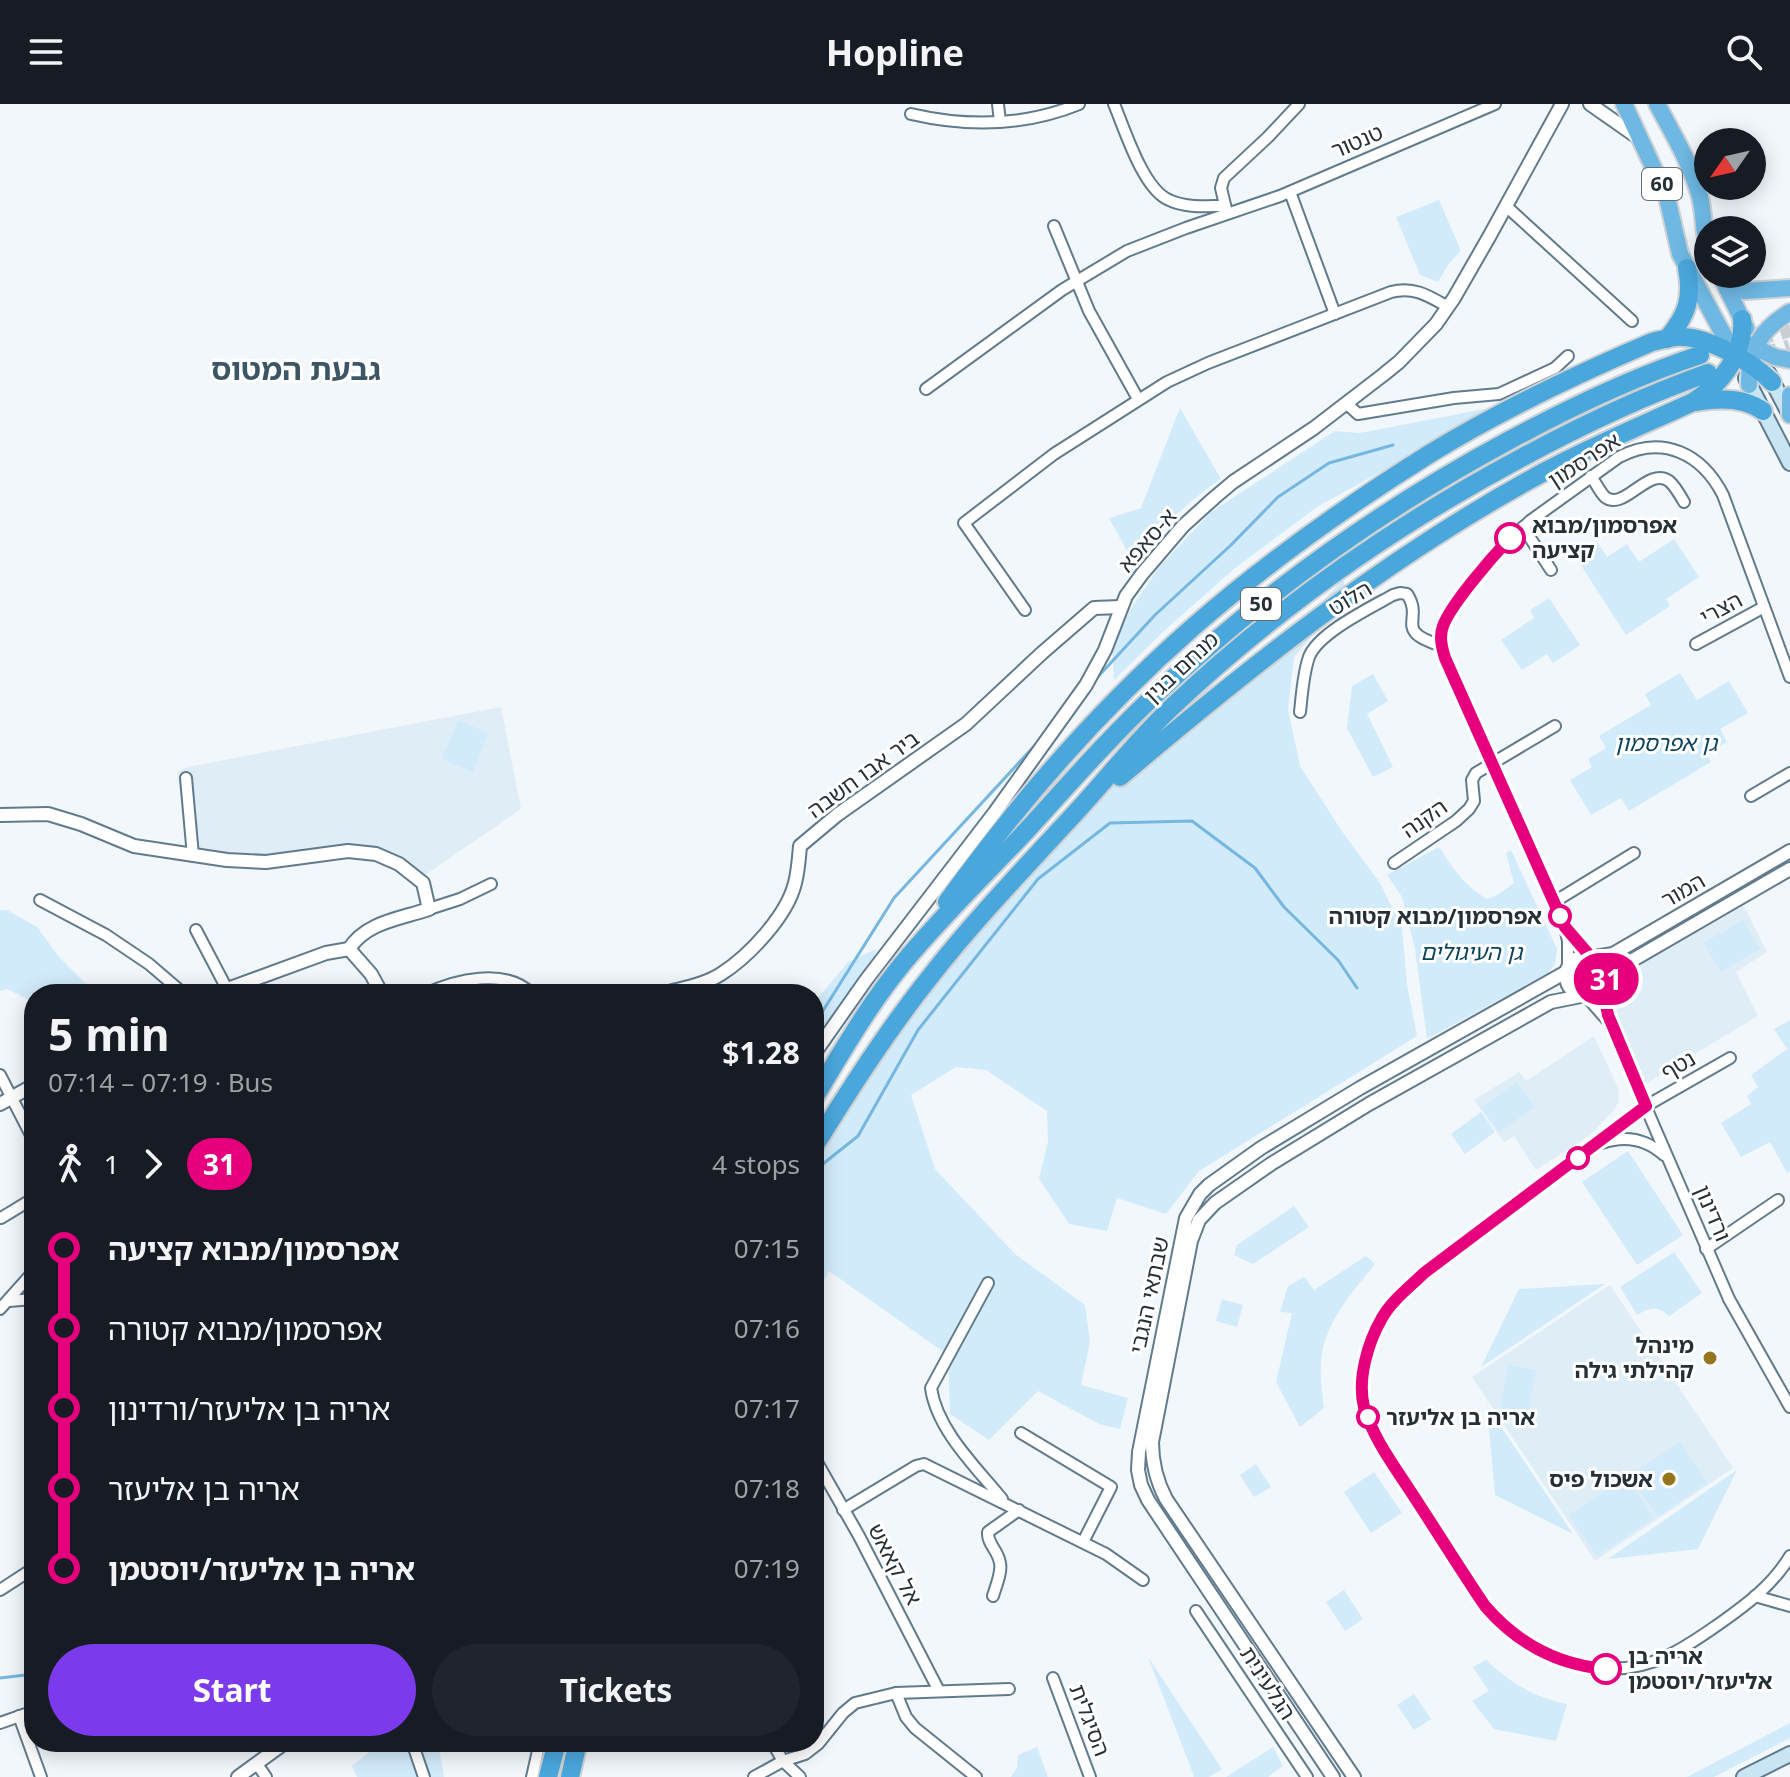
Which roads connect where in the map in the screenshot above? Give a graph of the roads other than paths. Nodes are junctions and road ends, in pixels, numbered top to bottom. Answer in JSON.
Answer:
{"nodes":[{"id":1,"x":998,"y":104,"type":"edge"},
{"id":2,"x":1079,"y":104,"type":"edge"},
{"id":3,"x":1114,"y":104,"type":"edge"},
{"id":4,"x":1299,"y":104,"type":"edge"},
{"id":5,"x":1495,"y":104,"type":"edge"},
{"id":6,"x":1562,"y":104,"type":"edge"},
{"id":7,"x":1590,"y":104,"type":"edge"},
{"id":8,"x":1624,"y":104,"type":"edge"},
{"id":9,"x":1657,"y":104,"type":"edge"},
{"id":10,"x":911,"y":114,"type":"dead end"},
{"id":11,"x":1000,"y":122,"type":"junction"},
{"id":12,"x":1642,"y":141,"type":"junction"},
{"id":13,"x":1285,"y":194,"type":"junction"},
{"id":14,"x":1506,"y":206,"type":"junction"},
{"id":15,"x":1226,"y":210,"type":"junction"},
{"id":16,"x":1704,"y":216,"type":"edge"},
{"id":17,"x":1054,"y":226,"type":"dead end"},
{"id":18,"x":1687,"y":268,"type":"junction"},
{"id":19,"x":1078,"y":280,"type":"junction"},
{"id":20,"x":1727,"y":288,"type":"edge"},
{"id":21,"x":1741,"y":288,"type":"edge"},
{"id":22,"x":1790,"y":288,"type":"edge"},
{"id":23,"x":1448,"y":307,"type":"junction"},
{"id":24,"x":1790,"y":312,"type":"edge"},
{"id":25,"x":1335,"y":314,"type":"junction"},
{"id":26,"x":1742,"y":319,"type":"joint"},
{"id":27,"x":1632,"y":321,"type":"dead end"},
{"id":28,"x":1667,"y":339,"type":"junction"},
{"id":29,"x":1746,"y":352,"type":"junction"},
{"id":30,"x":1568,"y":356,"type":"dead end"},
{"id":31,"x":1790,"y":360,"type":"edge"},
{"id":32,"x":1772,"y":382,"type":"joint"},
{"id":33,"x":1749,"y":385,"type":"joint"},
{"id":34,"x":926,"y":389,"type":"dead end"},
{"id":35,"x":1790,"y":395,"type":"edge"},
{"id":36,"x":1138,"y":399,"type":"junction"},
{"id":37,"x":1693,"y":402,"type":"junction"},
{"id":38,"x":1346,"y":403,"type":"junction"},
{"id":39,"x":1763,"y":411,"type":"junction"},
{"id":40,"x":1790,"y":416,"type":"edge"},
{"id":41,"x":1790,"y":463,"type":"edge"},
{"id":42,"x":1591,"y":476,"type":"junction"},
{"id":43,"x":1684,"y":502,"type":"dead end"},
{"id":44,"x":1523,"y":527,"type":"junction"},
{"id":45,"x":1551,"y":570,"type":"dead end"},
{"id":46,"x":1121,"y":607,"type":"junction"},
{"id":47,"x":1764,"y":607,"type":"junction"},
{"id":48,"x":1025,"y":610,"type":"dead end"},
{"id":49,"x":1696,"y":644,"type":"dead end"},
{"id":50,"x":1442,"y":646,"type":"junction"},
{"id":51,"x":1790,"y":677,"type":"edge"},
{"id":52,"x":1300,"y":712,"type":"dead end"},
{"id":53,"x":1555,"y":726,"type":"dead end"},
{"id":54,"x":1492,"y":764,"type":"junction"},
{"id":55,"x":1790,"y":773,"type":"edge"},
{"id":56,"x":186,"y":778,"type":"dead end"},
{"id":57,"x":1751,"y":796,"type":"dead end"},
{"id":58,"x":0,"y":815,"type":"edge"},
{"id":59,"x":1069,"y":821,"type":"junction"},
{"id":60,"x":1790,"y":851,"type":"edge"},
{"id":61,"x":1634,"y":853,"type":"dead end"},
{"id":62,"x":193,"y":856,"type":"junction"},
{"id":63,"x":1394,"y":863,"type":"dead end"},
{"id":64,"x":1790,"y":869,"type":"edge"},
{"id":65,"x":491,"y":884,"type":"dead end"},
{"id":66,"x":40,"y":900,"type":"dead end"},
{"id":67,"x":1554,"y":902,"type":"junction"},
{"id":68,"x":429,"y":909,"type":"junction"},
{"id":69,"x":1565,"y":927,"type":"junction"},
{"id":70,"x":196,"y":930,"type":"dead end"},
{"id":71,"x":349,"y":949,"type":"junction"},
{"id":72,"x":1592,"y":957,"type":"junction"},
{"id":73,"x":903,"y":963,"type":"junction"},
{"id":74,"x":1567,"y":969,"type":"junction"},
{"id":75,"x":1605,"y":983,"type":"junction"},
{"id":76,"x":172,"y":984,"type":"edge"},
{"id":77,"x":229,"y":984,"type":"edge"},
{"id":78,"x":248,"y":984,"type":"edge"},
{"id":79,"x":376,"y":984,"type":"edge"},
{"id":80,"x":447,"y":984,"type":"edge"},
{"id":81,"x":516,"y":984,"type":"edge"},
{"id":82,"x":698,"y":984,"type":"edge"},
{"id":83,"x":1584,"y":996,"type":"junction"},
{"id":84,"x":1612,"y":1029,"type":"junction"},
{"id":85,"x":824,"y":1040,"type":"edge"},
{"id":86,"x":1730,"y":1058,"type":"dead end"},
{"id":87,"x":0,"y":1075,"type":"edge"},
{"id":88,"x":824,"y":1082,"type":"edge"},
{"id":89,"x":24,"y":1090,"type":"edge"},
{"id":90,"x":6,"y":1100,"type":"edge"},
{"id":91,"x":1646,"y":1106,"type":"junction"},
{"id":92,"x":24,"y":1126,"type":"edge"},
{"id":93,"x":824,"y":1132,"type":"edge"},
{"id":94,"x":1593,"y":1147,"type":"junction"},
{"id":95,"x":1668,"y":1159,"type":"junction"},
{"id":96,"x":1778,"y":1200,"type":"dead end"},
{"id":97,"x":24,"y":1204,"type":"edge"},
{"id":98,"x":1,"y":1218,"type":"edge"},
{"id":99,"x":1706,"y":1249,"type":"junction"},
{"id":100,"x":24,"y":1282,"type":"edge"},
{"id":101,"x":988,"y":1283,"type":"dead end"},
{"id":102,"x":24,"y":1301,"type":"edge"},
{"id":103,"x":4,"y":1305,"type":"edge"},
{"id":104,"x":1790,"y":1406,"type":"edge"},
{"id":105,"x":1021,"y":1433,"type":"dead end"},
{"id":106,"x":824,"y":1475,"type":"edge"},
{"id":107,"x":1006,"y":1504,"type":"junction"},
{"id":108,"x":843,"y":1510,"type":"junction"},
{"id":109,"x":1019,"y":1510,"type":"junction"},
{"id":110,"x":1083,"y":1542,"type":"junction"},
{"id":111,"x":1790,"y":1556,"type":"edge"},
{"id":112,"x":24,"y":1574,"type":"edge"},
{"id":113,"x":1143,"y":1580,"type":"dead end"},
{"id":114,"x":0,"y":1590,"type":"edge"},
{"id":115,"x":993,"y":1596,"type":"dead end"},
{"id":116,"x":1755,"y":1596,"type":"junction"},
{"id":117,"x":1790,"y":1606,"type":"edge"},
{"id":118,"x":1196,"y":1611,"type":"dead end"},
{"id":119,"x":1053,"y":1678,"type":"dead end"},
{"id":120,"x":1009,"y":1689,"type":"dead end"},
{"id":121,"x":939,"y":1691,"type":"junction"},
{"id":122,"x":896,"y":1693,"type":"junction"},
{"id":123,"x":24,"y":1714,"type":"edge"},
{"id":124,"x":19,"y":1716,"type":"junction"},
{"id":125,"x":0,"y":1723,"type":"edge"},
{"id":126,"x":24,"y":1730,"type":"edge"},
{"id":127,"x":824,"y":1737,"type":"edge"},
{"id":128,"x":32,"y":1752,"type":"edge"},
{"id":129,"x":273,"y":1752,"type":"edge"},
{"id":130,"x":415,"y":1752,"type":"edge"},
{"id":131,"x":538,"y":1752,"type":"edge"},
{"id":132,"x":554,"y":1752,"type":"edge"},
{"id":133,"x":576,"y":1752,"type":"edge"},
{"id":134,"x":778,"y":1752,"type":"edge"},
{"id":135,"x":808,"y":1752,"type":"edge"},
{"id":136,"x":1790,"y":1754,"type":"edge"},
{"id":137,"x":783,"y":1761,"type":"junction"},
{"id":138,"x":257,"y":1764,"type":"junction"},
{"id":139,"x":41,"y":1777,"type":"edge"},
{"id":140,"x":238,"y":1777,"type":"edge"},
{"id":141,"x":266,"y":1777,"type":"edge"},
{"id":142,"x":424,"y":1777,"type":"edge"},
{"id":143,"x":532,"y":1777,"type":"edge"},
{"id":144,"x":548,"y":1777,"type":"edge"},
{"id":145,"x":570,"y":1777,"type":"edge"},
{"id":146,"x":754,"y":1777,"type":"edge"},
{"id":147,"x":800,"y":1777,"type":"edge"},
{"id":148,"x":976,"y":1777,"type":"edge"},
{"id":149,"x":1090,"y":1777,"type":"edge"},
{"id":150,"x":1307,"y":1777,"type":"edge"},
{"id":151,"x":1333,"y":1777,"type":"edge"},
{"id":152,"x":1354,"y":1777,"type":"edge"},
{"id":153,"x":1744,"y":1777,"type":"edge"}],
"edges":[{"from":1,"to":11,"type":"street"},
{"from":2,"to":11,"type":"street"},
{"from":3,"to":15,"type":"street"},
{"from":4,"to":15,"type":"street"},
{"from":5,"to":13,"type":"street","name":"טנטור"},
{"from":6,"to":14,"type":"street","name":"א-סאפא"},
{"from":7,"to":12,"type":"street"},
{"from":8,"to":12,"type":"highway","number":"60"},
{"from":9,"to":16,"type":"highway","number":"60"},
{"from":10,"to":11,"type":"street"},
{"from":12,"to":18,"type":"highway","number":"60"},
{"from":13,"to":15,"type":"street","name":"טנטור"},
{"from":13,"to":25,"type":"street"},
{"from":14,"to":23,"type":"street","name":"א-סאפא"},
{"from":14,"to":27,"type":"street"},
{"from":15,"to":19,"type":"street","name":"טנטור"},
{"from":17,"to":19,"type":"street"},
{"from":18,"to":28,"type":"highway"},
{"from":18,"to":29,"type":"highway","number":"60"},
{"from":19,"to":34,"type":"street","name":"טנטור"},
{"from":19,"to":36,"type":"street"},
{"from":20,"to":26,"type":"highway"},
{"from":21,"to":22,"type":"highway"},
{"from":23,"to":25,"type":"street"},
{"from":23,"to":38,"type":"street","name":"א-סאפא"},
{"from":24,"to":29,"type":"highway"},
{"from":25,"to":36,"type":"street"},
{"from":26,"to":29,"type":"highway"},
{"from":28,"to":29,"type":"highway"},
{"from":28,"to":73,"type":"highway"},
{"from":29,"to":31,"type":"highway"},
{"from":29,"to":32,"type":"highway"},
{"from":29,"to":33,"type":"highway"},
{"from":29,"to":37,"type":"highway"},
{"from":30,"to":38,"type":"street"},
{"from":32,"to":40,"type":"main road"},
{"from":33,"to":39,"type":"main road"},
{"from":35,"to":40,"type":"highway"},
{"from":36,"to":48,"type":"street"},
{"from":37,"to":39,"type":"highway"},
{"from":37,"to":59,"type":"highway"},
{"from":38,"to":46,"type":"street","name":"א-סאפא"},
{"from":39,"to":41,"type":"main road"},
{"from":42,"to":43,"type":"street"},
{"from":42,"to":44,"type":"street","name":"אפרסמון"},
{"from":42,"to":47,"type":"street","name":"אפרסמון"},
{"from":44,"to":45,"type":"street"},
{"from":44,"to":50,"type":"street","name":"אפרסמון"},
{"from":46,"to":82,"type":"street","name":"ביר אבו חשבה"},
{"from":46,"to":85,"type":"street","name":"א-סאפא"},
{"from":47,"to":49,"type":"street","name":"הצרי"},
{"from":47,"to":51,"type":"street","name":"אפרסמון"},
{"from":50,"to":52,"type":"street","name":"הלוט"},
{"from":50,"to":54,"type":"street"},
{"from":53,"to":54,"type":"street"},
{"from":54,"to":63,"type":"street","name":"הקנה"},
{"from":54,"to":67,"type":"street"},
{"from":55,"to":57,"type":"street"},
{"from":56,"to":62,"type":"street"},
{"from":58,"to":62,"type":"street"},
{"from":59,"to":73,"type":"highway","name":"מנחם בגין","number":"50"},
{"from":59,"to":93,"type":"highway","name":"מנחם בגין","number":"50"},
{"from":60,"to":72,"type":"street","name":"המור"},
{"from":61,"to":67,"type":"street"},
{"from":62,"to":68,"type":"street"},
{"from":64,"to":75,"type":"street","name":"המור"},
{"from":65,"to":68,"type":"street"},
{"from":66,"to":76,"type":"street"},
{"from":67,"to":69,"type":"street"},
{"from":68,"to":71,"type":"street"},
{"from":69,"to":72,"type":"street"},
{"from":69,"to":74,"type":"street"},
{"from":70,"to":77,"type":"street"},
{"from":71,"to":78,"type":"street"},
{"from":71,"to":79,"type":"street"},
{"from":72,"to":74,"type":"street"},
{"from":72,"to":75,"type":"street"},
{"from":73,"to":88,"type":"highway","name":"מנחם בגין","number":"50"},
{"from":74,"to":83,"type":"street"},
{"from":74,"to":151,"type":"street","name":"שבתאי הנגבי"},
{"from":75,"to":83,"type":"street"},
{"from":75,"to":84,"type":"street","name":"ורדינון"},
{"from":80,"to":81,"type":"street"},
{"from":83,"to":84,"type":"street","name":"ורדינון"},
{"from":83,"to":152,"type":"street","name":"שבתאי הנגבי"},
{"from":84,"to":91,"type":"street","name":"ורדינון"},
{"from":86,"to":91,"type":"street","name":"נטף"},
{"from":87,"to":90,"type":"street"},
{"from":89,"to":90,"type":"street"},
{"from":90,"to":92,"type":"street"},
{"from":91,"to":94,"type":"street"},
{"from":91,"to":95,"type":"street","name":"ורדינון"},
{"from":94,"to":95,"type":"street"},
{"from":94,"to":116,"type":"street"},
{"from":95,"to":99,"type":"street","name":"ורדינון"},
{"from":96,"to":99,"type":"street"},
{"from":97,"to":98,"type":"street"},
{"from":99,"to":104,"type":"street","name":"ורדינון"},
{"from":100,"to":103,"type":"street"},
{"from":101,"to":107,"type":"street"},
{"from":102,"to":103,"type":"street"},
{"from":105,"to":110,"type":"street"},
{"from":106,"to":108,"type":"street","name":"אל קאאש"},
{"from":107,"to":108,"type":"street"},
{"from":107,"to":109,"type":"street"},
{"from":108,"to":121,"type":"street","name":"אל קאאש"},
{"from":109,"to":110,"type":"street"},
{"from":109,"to":115,"type":"street"},
{"from":110,"to":113,"type":"street"},
{"from":111,"to":116,"type":"street"},
{"from":112,"to":114,"type":"street"},
{"from":116,"to":117,"type":"street"},
{"from":118,"to":150,"type":"street","name":"הגלעינית"},
{"from":119,"to":149,"type":"street","name":"הסיגלית"},
{"from":120,"to":121,"type":"street"},
{"from":121,"to":122,"type":"street"},
{"from":122,"to":127,"type":"street"},
{"from":122,"to":148,"type":"street"},
{"from":123,"to":124,"type":"street"},
{"from":124,"to":125,"type":"street"},
{"from":124,"to":126,"type":"street"},
{"from":128,"to":139,"type":"street"},
{"from":129,"to":138,"type":"street"},
{"from":130,"to":142,"type":"street"},
{"from":131,"to":143,"type":"street"},
{"from":132,"to":144,"type":"highway"},
{"from":133,"to":145,"type":"highway"},
{"from":134,"to":137,"type":"street"},
{"from":135,"to":137,"type":"street"},
{"from":136,"to":153,"type":"main road"},
{"from":137,"to":146,"type":"street"},
{"from":137,"to":147,"type":"street"},
{"from":138,"to":140,"type":"street"},
{"from":138,"to":141,"type":"street"}]}
